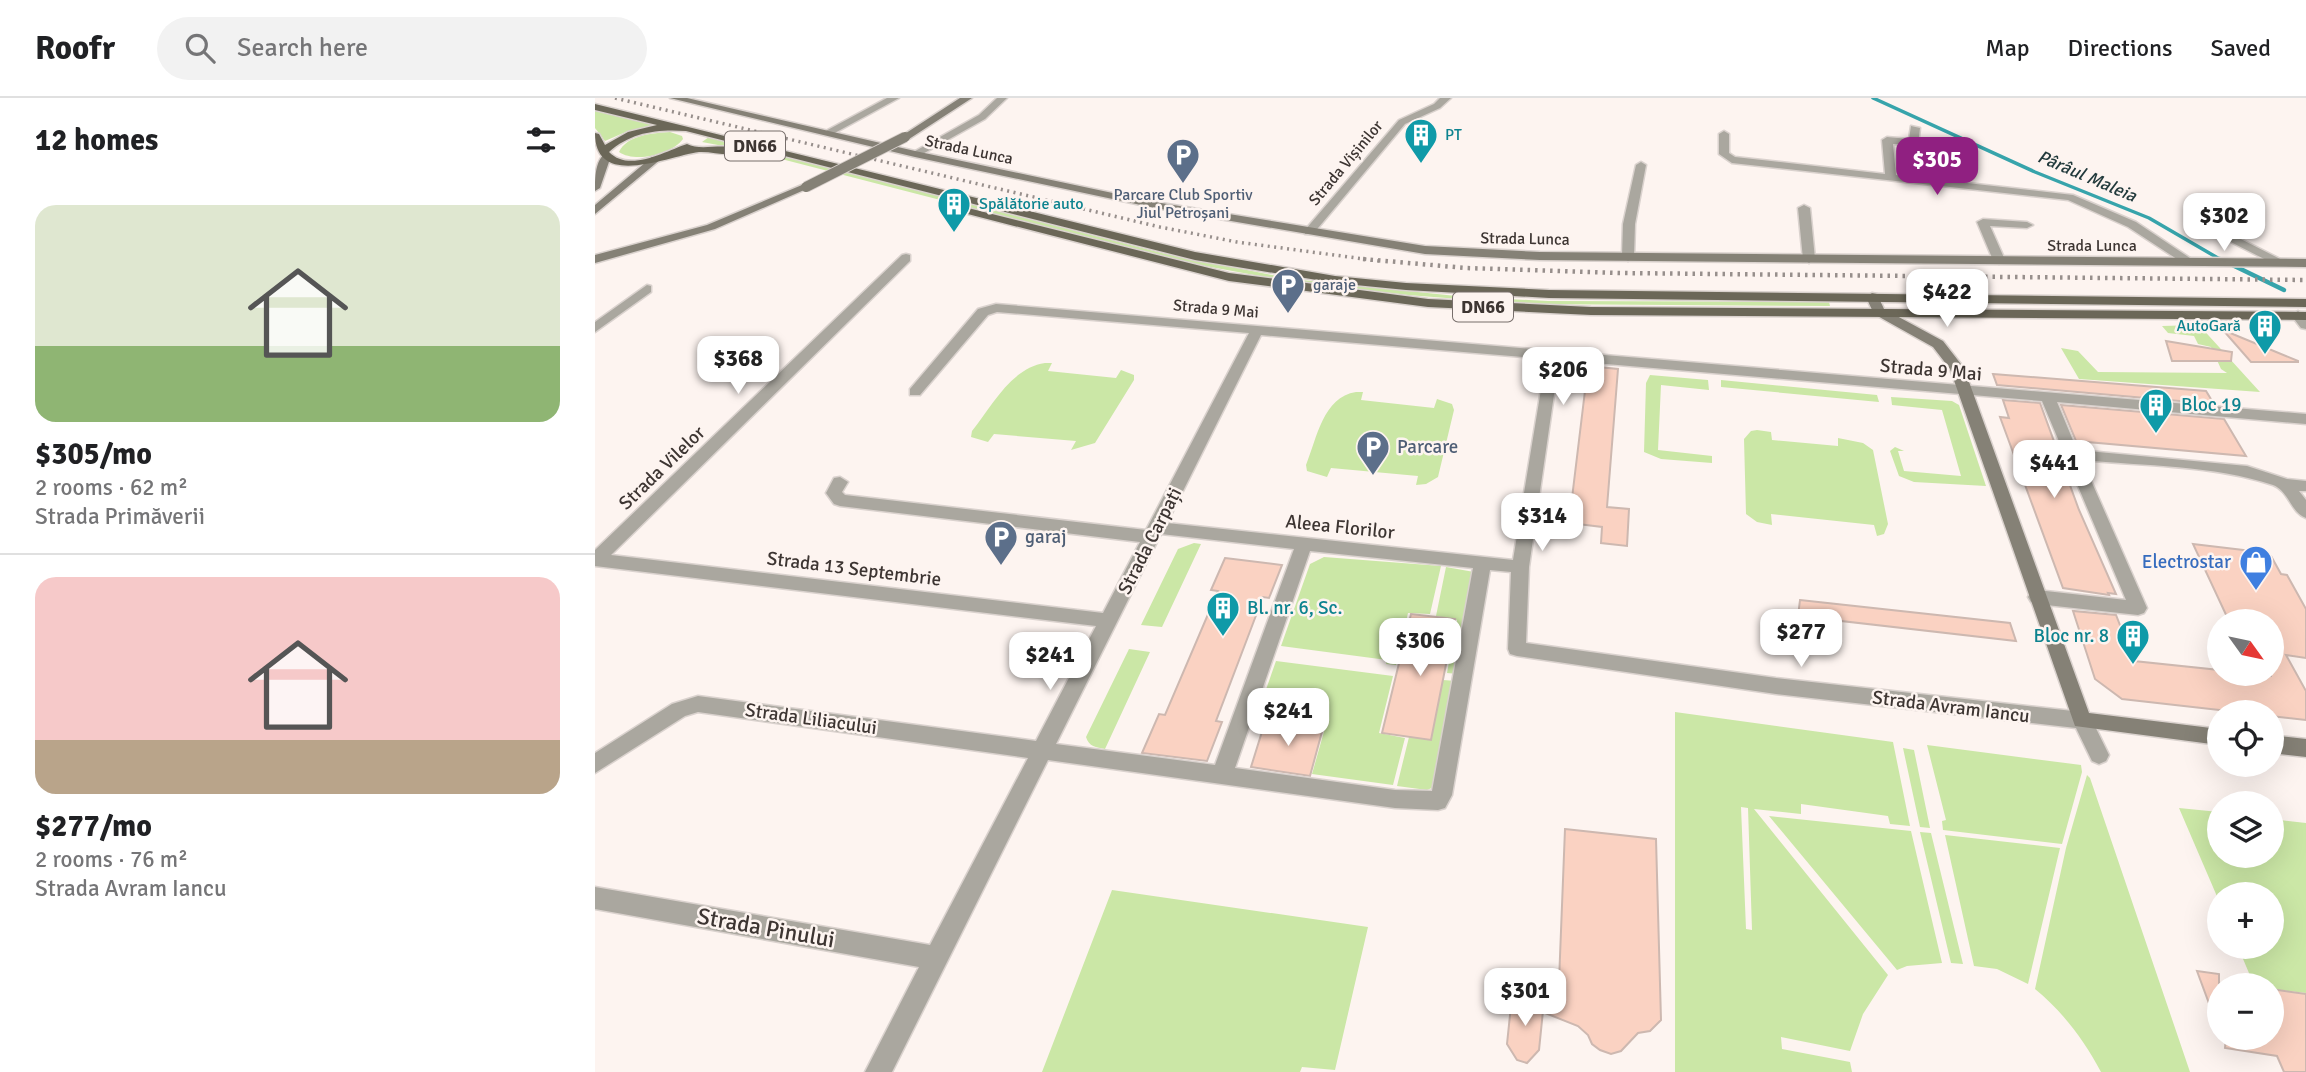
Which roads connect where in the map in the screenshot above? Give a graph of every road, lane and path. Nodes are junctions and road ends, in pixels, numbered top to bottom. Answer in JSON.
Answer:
{"nodes":[{"id":1,"x":675,"y":98,"type":"edge"},
{"id":2,"x":894,"y":98,"type":"edge"},
{"id":3,"x":967,"y":98,"type":"edge"},
{"id":4,"x":1002,"y":98,"type":"edge"},
{"id":5,"x":1446,"y":98,"type":"edge"},
{"id":6,"x":595,"y":107,"type":"edge"},
{"id":7,"x":678,"y":127,"type":"junction"},
{"id":8,"x":1915,"y":128,"type":"dead end"},
{"id":9,"x":696,"y":132,"type":"junction"},
{"id":10,"x":827,"y":133,"type":"junction"},
{"id":11,"x":1724,"y":134,"type":"dead end"},
{"id":12,"x":595,"y":136,"type":"edge"},
{"id":13,"x":678,"y":152,"type":"junction"},
{"id":14,"x":606,"y":154,"type":"junction"},
{"id":15,"x":915,"y":154,"type":"junction"},
{"id":16,"x":656,"y":159,"type":"junction"},
{"id":17,"x":1641,"y":165,"type":"dead end"},
{"id":18,"x":1891,"y":176,"type":"junction"},
{"id":19,"x":595,"y":188,"type":"edge"},
{"id":20,"x":2196,"y":206,"type":"dead end"},
{"id":21,"x":1804,"y":208,"type":"dead end"},
{"id":22,"x":595,"y":211,"type":"edge"},
{"id":23,"x":2027,"y":225,"type":"dead end"},
{"id":24,"x":1309,"y":232,"type":"junction"},
{"id":25,"x":1628,"y":257,"type":"junction"},
{"id":26,"x":906,"y":258,"type":"dead end"},
{"id":27,"x":595,"y":259,"type":"edge"},
{"id":28,"x":1809,"y":259,"type":"junction"},
{"id":29,"x":1999,"y":261,"type":"junction"},
{"id":30,"x":2190,"y":262,"type":"junction"},
{"id":31,"x":2282,"y":263,"type":"junction"},
{"id":32,"x":2306,"y":263,"type":"edge"},
{"id":33,"x":647,"y":289,"type":"dead end"},
{"id":34,"x":1872,"y":297,"type":"junction"},
{"id":35,"x":2051,"y":298,"type":"junction"},
{"id":36,"x":2129,"y":299,"type":"junction"},
{"id":37,"x":2196,"y":300,"type":"junction"},
{"id":38,"x":2276,"y":302,"type":"junction"},
{"id":39,"x":2306,"y":303,"type":"edge"},
{"id":40,"x":1879,"y":311,"type":"junction"},
{"id":41,"x":2061,"y":312,"type":"junction"},
{"id":42,"x":2140,"y":313,"type":"junction"},
{"id":43,"x":2209,"y":314,"type":"junction"},
{"id":44,"x":2300,"y":318,"type":"edge"},
{"id":45,"x":595,"y":328,"type":"edge"},
{"id":46,"x":1257,"y":330,"type":"junction"},
{"id":47,"x":1553,"y":355,"type":"junction"},
{"id":48,"x":915,"y":392,"type":"dead end"},
{"id":49,"x":1965,"y":392,"type":"junction"},
{"id":50,"x":2048,"y":399,"type":"junction"},
{"id":51,"x":2306,"y":419,"type":"edge"},
{"id":52,"x":2071,"y":454,"type":"junction"},
{"id":53,"x":840,"y":482,"type":"dead end"},
{"id":54,"x":2286,"y":484,"type":"junction"},
{"id":55,"x":2306,"y":485,"type":"edge"},
{"id":56,"x":2306,"y":512,"type":"edge"},
{"id":57,"x":1154,"y":533,"type":"junction"},
{"id":58,"x":1304,"y":545,"type":"junction"},
{"id":59,"x":595,"y":559,"type":"edge"},
{"id":60,"x":1483,"y":564,"type":"junction"},
{"id":61,"x":1520,"y":567,"type":"junction"},
{"id":62,"x":2037,"y":597,"type":"junction"},
{"id":63,"x":1109,"y":621,"type":"junction"},
{"id":64,"x":2082,"y":720,"type":"junction"},
{"id":65,"x":2207,"y":736,"type":"edge"},
{"id":66,"x":2284,"y":745,"type":"edge"},
{"id":67,"x":2306,"y":748,"type":"edge"},
{"id":68,"x":1042,"y":751,"type":"junction"},
{"id":69,"x":2099,"y":755,"type":"dead end"},
{"id":70,"x":595,"y":764,"type":"edge"},
{"id":71,"x":1221,"y":775,"type":"junction"},
{"id":72,"x":595,"y":898,"type":"edge"},
{"id":73,"x":937,"y":958,"type":"junction"},
{"id":74,"x":878,"y":1072,"type":"edge"}],
"edges":[{"from":1,"to":10,"type":"main road","name":"Strada Lunca"},
{"from":2,"to":10,"type":"street"},
{"from":3,"to":27,"type":"main road","bridge":true},
{"from":4,"to":15,"type":"street"},
{"from":5,"to":24,"type":"street","name":"Strada Vișinilor"},
{"from":6,"to":7,"type":"main road"},
{"from":7,"to":9,"type":"main road"},
{"from":7,"to":14,"type":"main road"},
{"from":8,"to":18,"type":"street"},
{"from":9,"to":13,"type":"main road"},
{"from":9,"to":34,"type":"main road","number":"DN66"},
{"from":10,"to":15,"type":"main road","name":"Strada Lunca"},
{"from":11,"to":18,"type":"street"},
{"from":12,"to":14,"type":"main road"},
{"from":13,"to":16,"type":"main road"},
{"from":13,"to":40,"type":"main road","number":"DN66"},
{"from":14,"to":16,"type":"main road"},
{"from":14,"to":19,"type":"main road"},
{"from":15,"to":24,"type":"main road","name":"Strada Lunca"},
{"from":16,"to":22,"type":"main road"},
{"from":17,"to":25,"type":"street"},
{"from":18,"to":30,"type":"street"},
{"from":20,"to":31,"type":"street"},
{"from":21,"to":28,"type":"street"},
{"from":23,"to":29,"type":"street"},
{"from":24,"to":25,"type":"main road","name":"Strada Lunca"},
{"from":25,"to":28,"type":"main road","name":"Strada Lunca"},
{"from":26,"to":59,"type":"street","name":"Strada Vilelor"},
{"from":28,"to":29,"type":"main road","name":"Strada Lunca"},
{"from":29,"to":30,"type":"main road","name":"Strada Lunca"},
{"from":30,"to":31,"type":"main road","name":"Strada Lunca"},
{"from":31,"to":32,"type":"main road","name":"Strada Lunca"},
{"from":33,"to":45,"type":"street"},
{"from":34,"to":35,"type":"main road","number":"DN66"},
{"from":34,"to":40,"type":"main road"},
{"from":35,"to":36,"type":"main road","number":"DN66"},
{"from":35,"to":41,"type":"main road"},
{"from":36,"to":37,"type":"main road","number":"DN66"},
{"from":36,"to":42,"type":"main road"},
{"from":37,"to":38,"type":"main road","number":"DN66"},
{"from":37,"to":43,"type":"main road"},
{"from":38,"to":39,"type":"main road","number":"DN66"},
{"from":38,"to":44,"type":"main road"},
{"from":40,"to":41,"type":"main road","number":"DN66"},
{"from":40,"to":49,"type":"main road"},
{"from":41,"to":42,"type":"main road","number":"DN66"},
{"from":42,"to":43,"type":"main road","number":"DN66"},
{"from":43,"to":44,"type":"main road","number":"DN66"},
{"from":46,"to":47,"type":"street","name":"Strada 9 Mai"},
{"from":46,"to":48,"type":"street","name":"Strada 9 Mai"},
{"from":46,"to":57,"type":"street","name":"Strada Carpați"},
{"from":47,"to":49,"type":"street","name":"Strada 9 Mai"},
{"from":47,"to":61,"type":"street"},
{"from":49,"to":50,"type":"street","name":"Strada 9 Mai"},
{"from":49,"to":62,"type":"main road"},
{"from":50,"to":51,"type":"street","name":"Strada 9 Mai"},
{"from":50,"to":52,"type":"street"},
{"from":52,"to":54,"type":"street"},
{"from":52,"to":62,"type":"street"},
{"from":53,"to":57,"type":"street","name":"Aleea Florilor"},
{"from":54,"to":55,"type":"street"},
{"from":54,"to":56,"type":"street"},
{"from":57,"to":58,"type":"street","name":"Aleea Florilor"},
{"from":57,"to":63,"type":"street","name":"Strada Carpați"},
{"from":58,"to":60,"type":"street","name":"Aleea Florilor"},
{"from":58,"to":71,"type":"street"},
{"from":59,"to":63,"type":"street","name":"Strada 13 Septembrie"},
{"from":60,"to":61,"type":"street","name":"Aleea Florilor"},
{"from":60,"to":71,"type":"street"},
{"from":61,"to":64,"type":"street","name":"Strada Avram Iancu"},
{"from":62,"to":64,"type":"main road"},
{"from":63,"to":68,"type":"street","name":"Strada Carpați"},
{"from":64,"to":65,"type":"main road","name":"Strada Avram Iancu"},
{"from":64,"to":69,"type":"street"},
{"from":66,"to":67,"type":"main road"},
{"from":68,"to":70,"type":"street","name":"Strada Liliacului"},
{"from":68,"to":71,"type":"street"},
{"from":68,"to":73,"type":"street","name":"Strada Carpați"},
{"from":72,"to":73,"type":"street","name":"Strada Pinului"},
{"from":73,"to":74,"type":"street","name":"Strada Carpați"}]}
